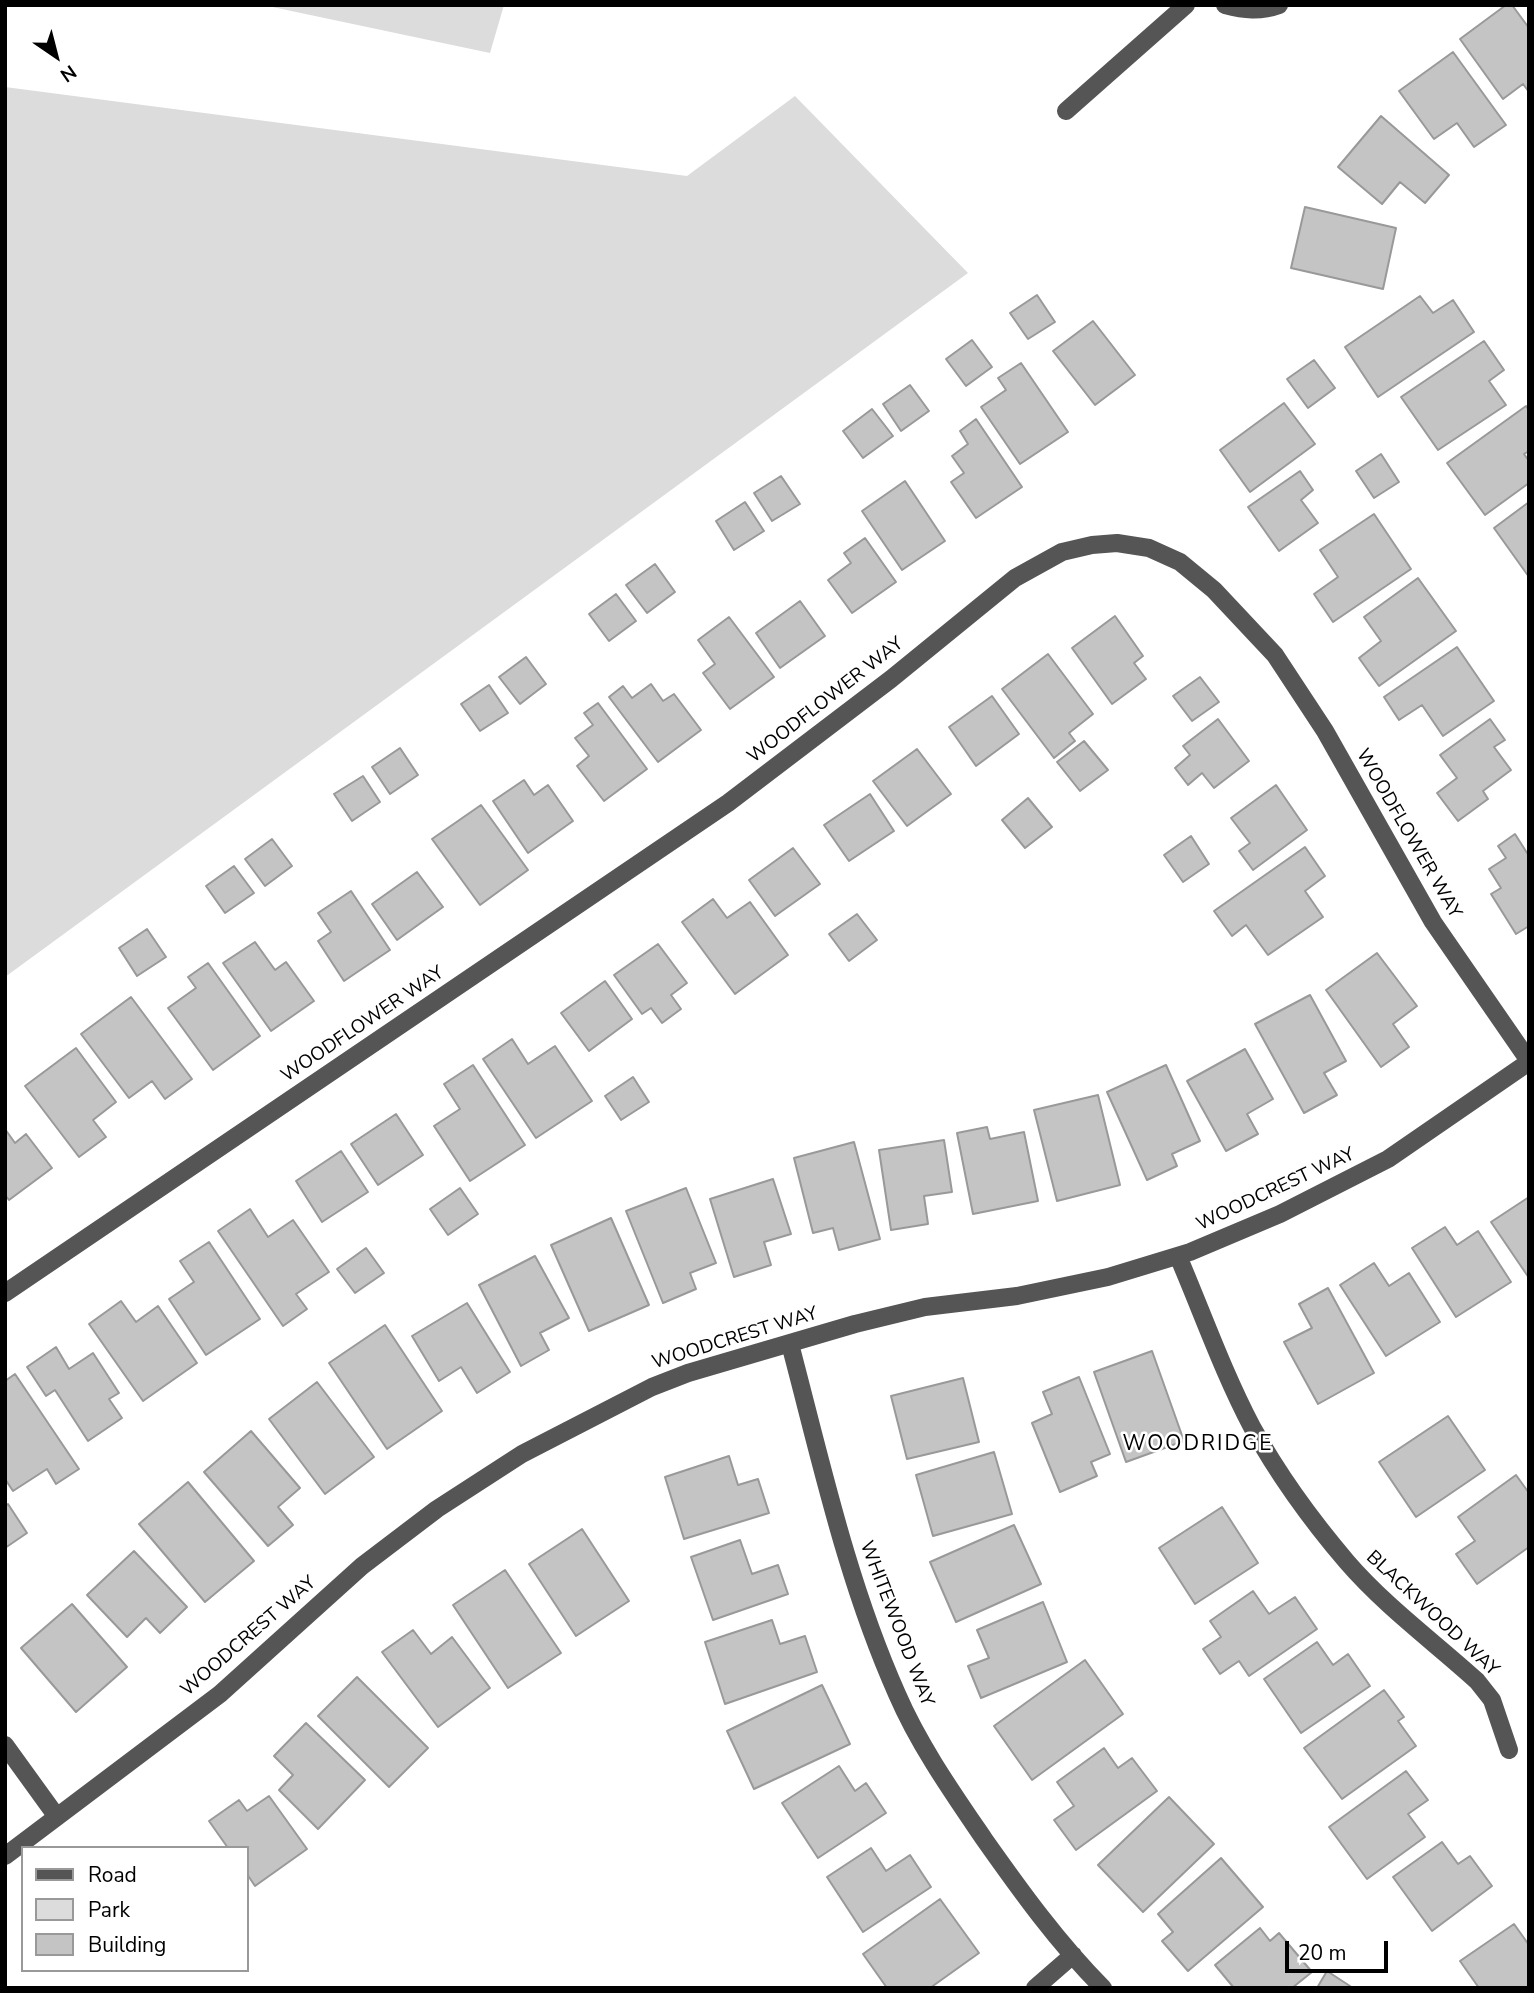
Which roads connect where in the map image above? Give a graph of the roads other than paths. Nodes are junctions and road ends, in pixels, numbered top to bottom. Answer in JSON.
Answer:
{"nodes":[{"id":1,"x":1186,"y":5,"type":"edge"},
{"id":2,"x":1225,"y":5,"type":"edge"},
{"id":3,"x":1279,"y":5,"type":"edge"},
{"id":4,"x":1066,"y":111,"type":"dead end"},
{"id":5,"x":1529,"y":1062,"type":"edge"},
{"id":6,"x":1178,"y":1256,"type":"junction"},
{"id":7,"x":5,"y":1293,"type":"edge"},
{"id":8,"x":790,"y":1344,"type":"junction"},
{"id":9,"x":5,"y":1745,"type":"edge"},
{"id":10,"x":1510,"y":1751,"type":"dead end"},
{"id":11,"x":57,"y":1818,"type":"junction"},
{"id":12,"x":5,"y":1856,"type":"edge"},
{"id":13,"x":1073,"y":1955,"type":"junction"},
{"id":14,"x":1035,"y":1988,"type":"edge"},
{"id":15,"x":1103,"y":1988,"type":"edge"}],
"edges":[{"from":1,"to":4,"type":"street"},
{"from":2,"to":3,"type":"street"},
{"from":5,"to":6,"type":"street","name":"WOODCREST WAY"},
{"from":5,"to":7,"type":"street","name":"WOODFLOWER WAY"},
{"from":6,"to":8,"type":"street","name":"WOODCREST WAY"},
{"from":6,"to":10,"type":"street","name":"BLACKWOOD WAY"},
{"from":8,"to":11,"type":"street","name":"WOODCREST WAY"},
{"from":8,"to":13,"type":"street","name":"WHITEWOOD WAY"},
{"from":9,"to":11,"type":"street"},
{"from":11,"to":12,"type":"street","name":"WOODCREST WAY"},
{"from":13,"to":14,"type":"street"},
{"from":13,"to":15,"type":"street","name":"WHITEWOOD WAY"}]}
